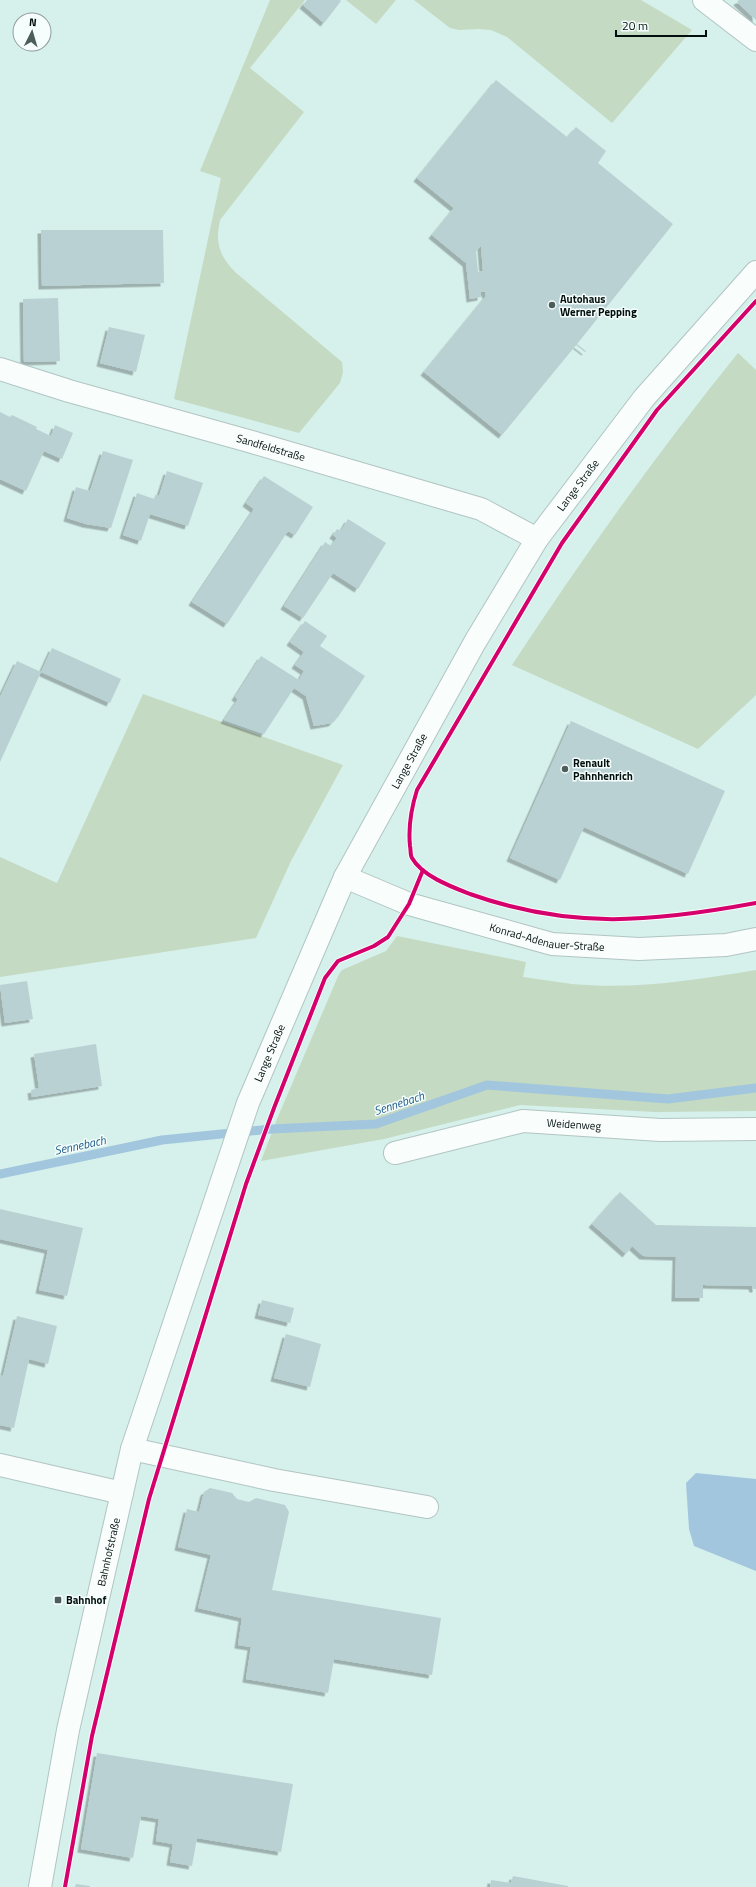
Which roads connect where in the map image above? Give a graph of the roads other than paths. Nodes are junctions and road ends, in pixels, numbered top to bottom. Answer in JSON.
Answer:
{"nodes":[{"id":1,"x":704,"y":0,"type":"edge"},
{"id":2,"x":756,"y":40,"type":"edge"},
{"id":3,"x":756,"y":272,"type":"edge"},
{"id":4,"x":0,"y":369,"type":"edge"},
{"id":5,"x":537,"y":540,"type":"junction"},
{"id":6,"x":346,"y":877,"type":"junction"},
{"id":7,"x":756,"y":939,"type":"edge"},
{"id":8,"x":756,"y":1129,"type":"edge"},
{"id":9,"x":395,"y":1153,"type":"dead end"},
{"id":10,"x":176,"y":1315,"type":"joint"},
{"id":11,"x":132,"y":1448,"type":"junction"},
{"id":12,"x":0,"y":1465,"type":"edge"},
{"id":13,"x":122,"y":1493,"type":"junction"},
{"id":14,"x":427,"y":1508,"type":"dead end"},
{"id":15,"x":40,"y":1887,"type":"edge"}],
"edges":[{"from":1,"to":2,"type":"main road"},
{"from":3,"to":5,"type":"main road","name":"Lange Straße"},
{"from":4,"to":5,"type":"main road","name":"Sandfeldstraße"},
{"from":5,"to":6,"type":"main road","name":"Lange Straße"},
{"from":6,"to":7,"type":"main road","name":"Konrad-Adenauer-Straße"},
{"from":6,"to":10,"type":"main road","name":"Lange Straße"},
{"from":8,"to":9,"type":"main road","name":"Weidenweg"},
{"from":10,"to":11,"type":"main road","name":"Bahnhofstraße"},
{"from":11,"to":13,"type":"main road","name":"Bahnhofstraße"},
{"from":11,"to":14,"type":"main road"},
{"from":12,"to":13,"type":"main road"},
{"from":13,"to":15,"type":"main road","name":"Bahnhofstraße"}]}
